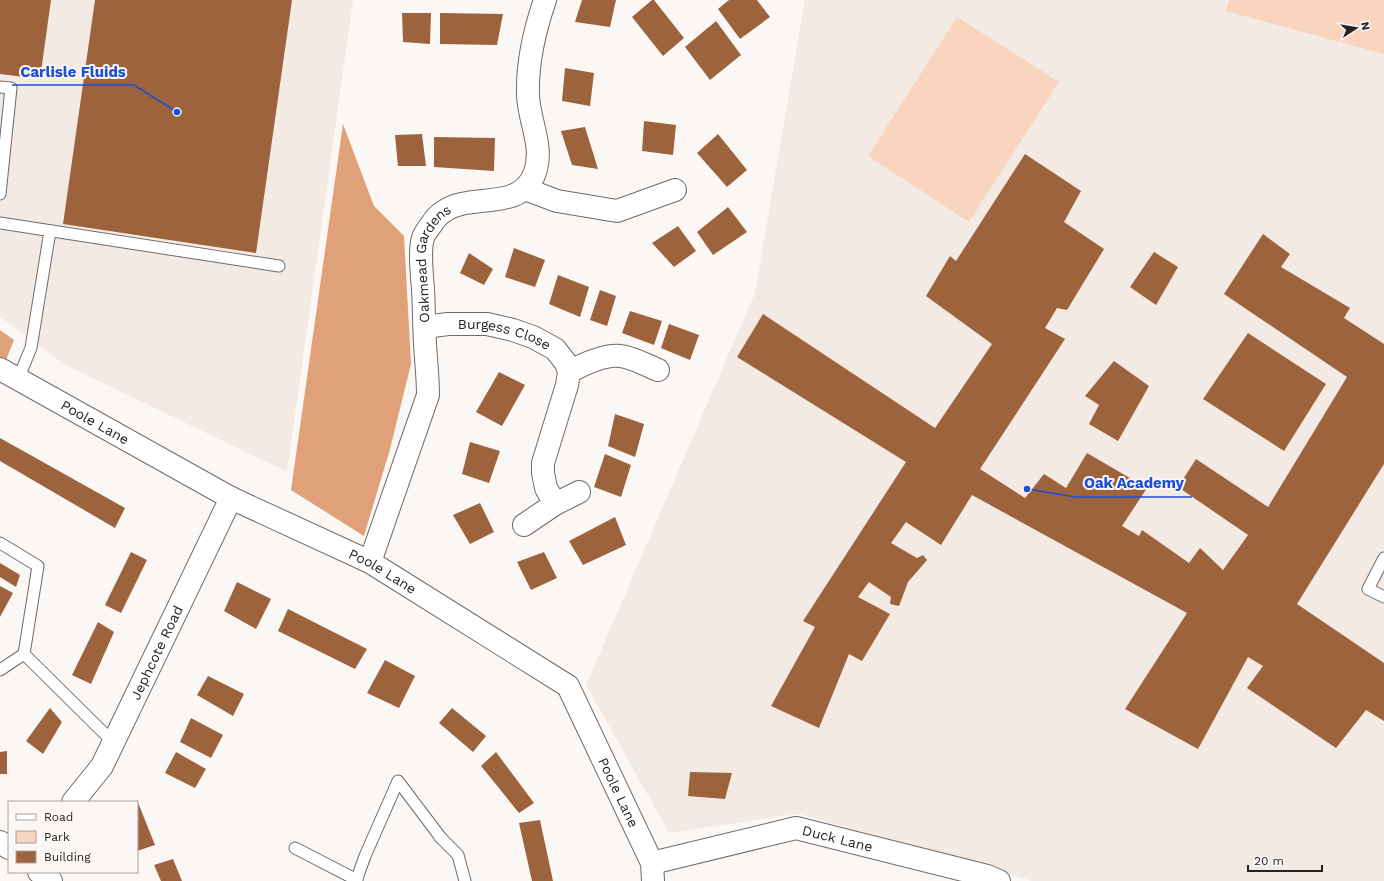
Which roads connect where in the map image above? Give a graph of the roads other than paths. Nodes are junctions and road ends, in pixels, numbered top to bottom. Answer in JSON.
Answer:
{"nodes":[{"id":1,"x":545,"y":0,"type":"edge"},
{"id":2,"x":0,"y":87,"type":"edge"},
{"id":3,"x":525,"y":188,"type":"junction"},
{"id":4,"x":675,"y":190,"type":"dead end"},
{"id":5,"x":0,"y":194,"type":"edge"},
{"id":6,"x":0,"y":223,"type":"edge"},
{"id":7,"x":50,"y":231,"type":"junction"},
{"id":8,"x":279,"y":266,"type":"dead end"},
{"id":9,"x":425,"y":327,"type":"junction"},
{"id":10,"x":658,"y":370,"type":"dead end"},
{"id":11,"x":569,"y":372,"type":"junction"},
{"id":12,"x":9,"y":374,"type":"edge"},
{"id":13,"x":579,"y":492,"type":"dead end"},
{"id":14,"x":231,"y":498,"type":"junction"},
{"id":15,"x":555,"y":504,"type":"junction"},
{"id":16,"x":524,"y":525,"type":"dead end"},
{"id":17,"x":0,"y":543,"type":"edge"},
{"id":18,"x":1384,"y":558,"type":"edge"},
{"id":19,"x":370,"y":562,"type":"junction"},
{"id":20,"x":1384,"y":597,"type":"edge"},
{"id":21,"x":24,"y":654,"type":"junction"},
{"id":22,"x":0,"y":670,"type":"edge"},
{"id":23,"x":114,"y":743,"type":"junction"},
{"id":24,"x":74,"y":801,"type":"edge"},
{"id":25,"x":296,"y":848,"type":"dead end"},
{"id":26,"x":653,"y":872,"type":"edge"},
{"id":27,"x":40,"y":873,"type":"edge"},
{"id":28,"x":356,"y":880,"type":"edge"},
{"id":29,"x":51,"y":881,"type":"edge"},
{"id":30,"x":465,"y":881,"type":"edge"},
{"id":31,"x":999,"y":881,"type":"edge"}],
"edges":[{"from":1,"to":3,"type":"street"},
{"from":2,"to":5,"type":"lane"},
{"from":3,"to":4,"type":"street"},
{"from":3,"to":9,"type":"street","name":"Oakmead Gardens"},
{"from":6,"to":7,"type":"lane"},
{"from":7,"to":8,"type":"lane"},
{"from":7,"to":12,"type":"lane"},
{"from":9,"to":11,"type":"street","name":"Burgess Close"},
{"from":9,"to":19,"type":"street","name":"Oakmead Gardens"},
{"from":10,"to":11,"type":"street"},
{"from":11,"to":15,"type":"street"},
{"from":12,"to":14,"type":"street","name":"Poole Lane"},
{"from":13,"to":15,"type":"street"},
{"from":14,"to":19,"type":"street","name":"Poole Lane"},
{"from":14,"to":23,"type":"street","name":"Jephcote Road"},
{"from":15,"to":16,"type":"street"},
{"from":17,"to":21,"type":"lane"},
{"from":18,"to":20,"type":"lane"},
{"from":19,"to":26,"type":"street","name":"Poole Lane"},
{"from":21,"to":22,"type":"lane"},
{"from":21,"to":23,"type":"lane"},
{"from":23,"to":24,"type":"street","name":"Jephcote Road"},
{"from":25,"to":28,"type":"lane"},
{"from":26,"to":31,"type":"street","name":"Duck Lane"},
{"from":27,"to":29,"type":"street"},
{"from":28,"to":30,"type":"lane"}]}
